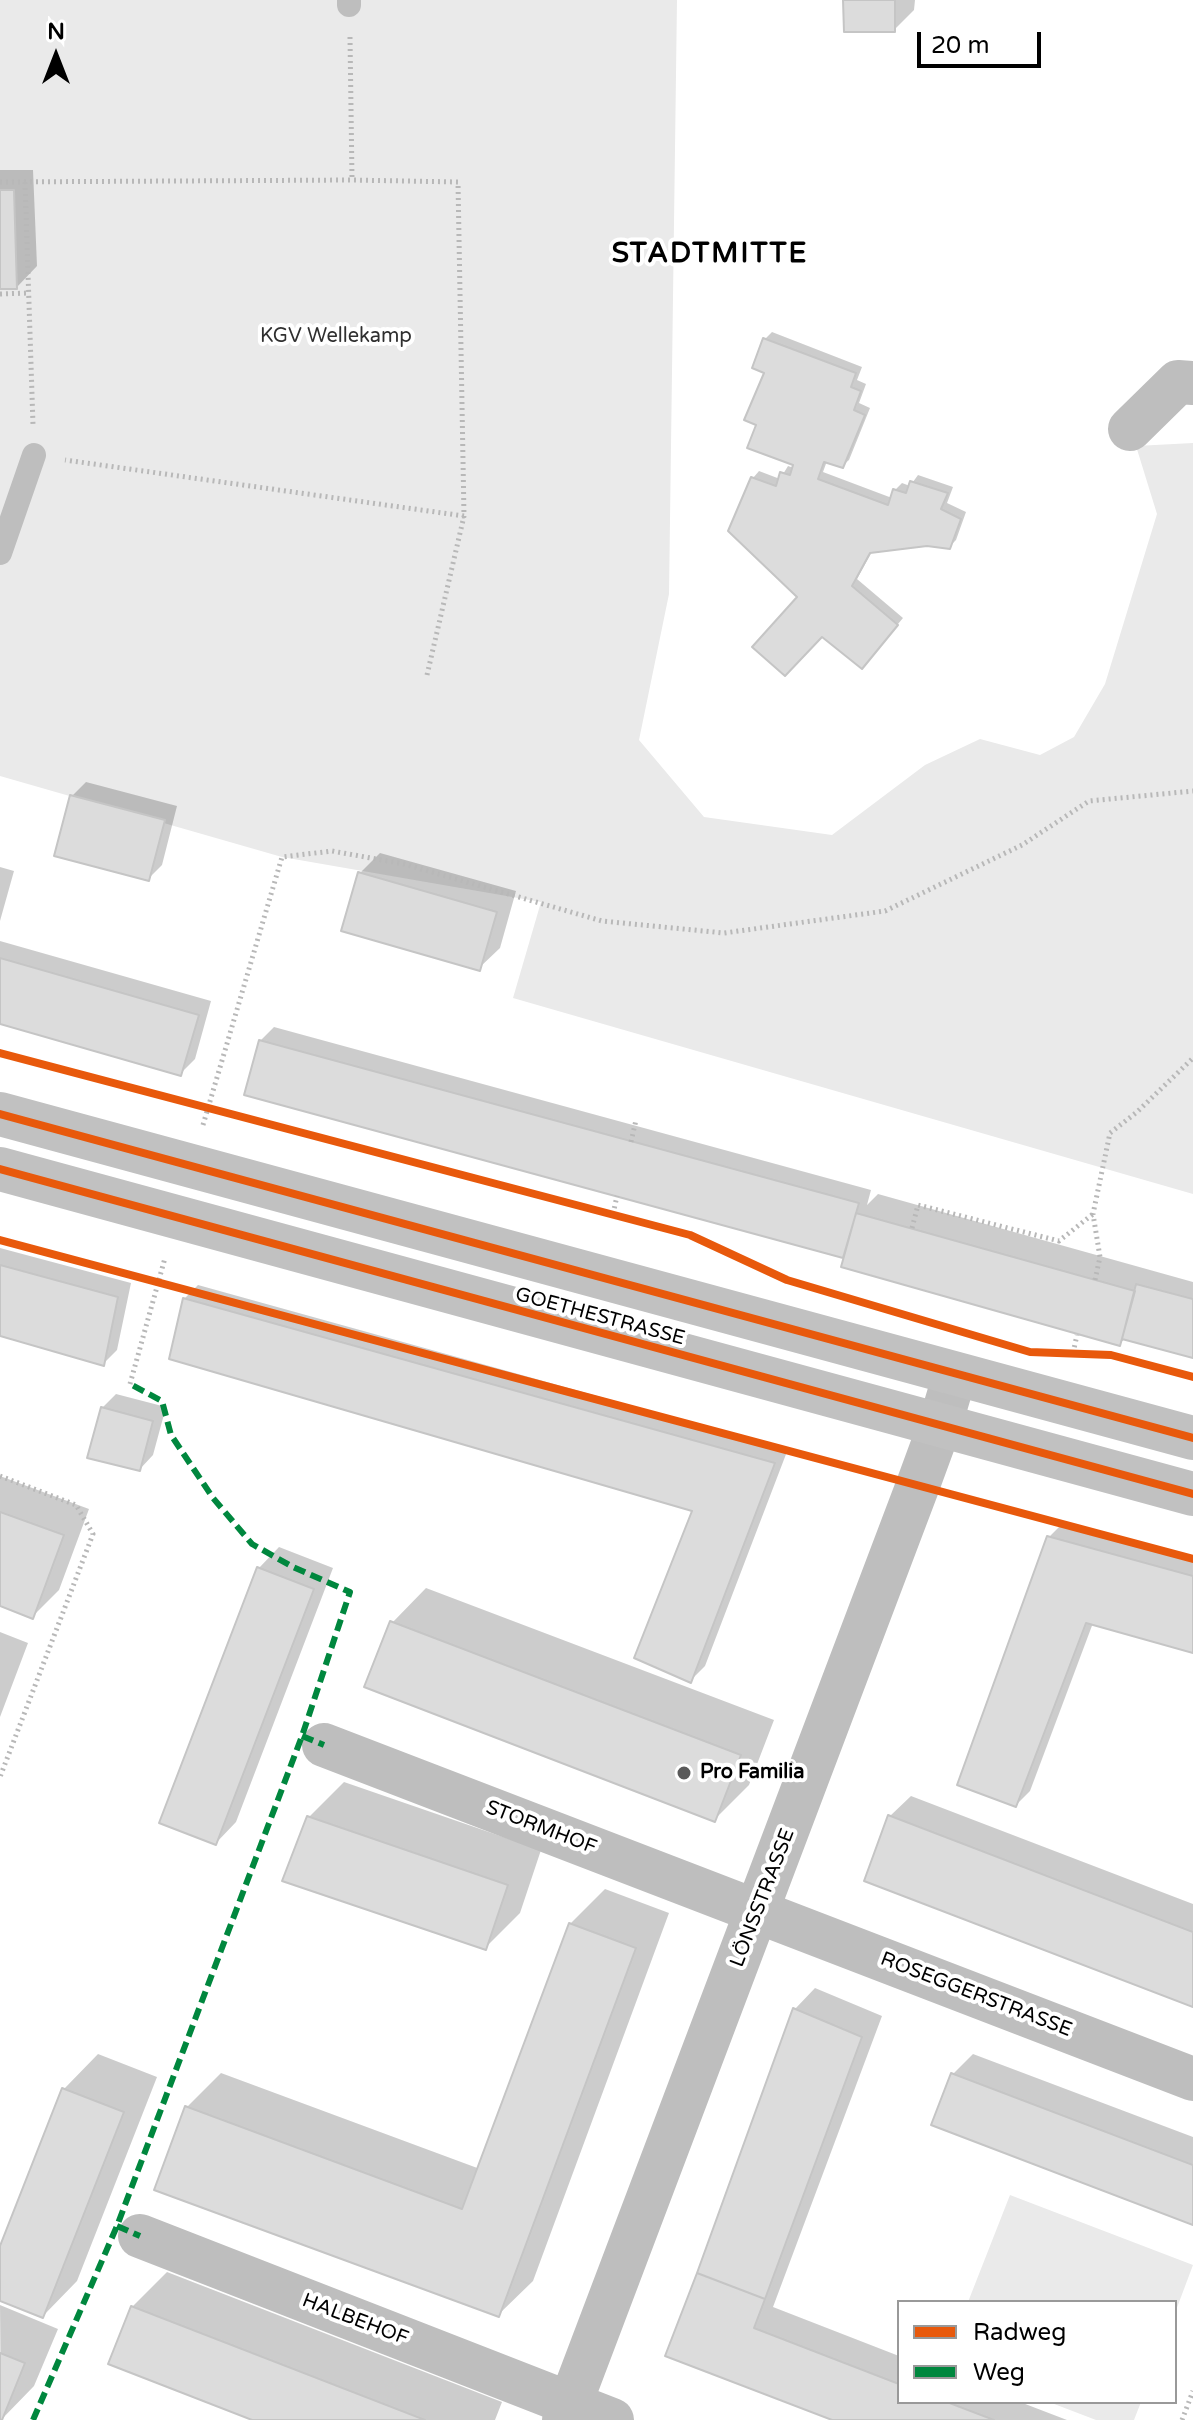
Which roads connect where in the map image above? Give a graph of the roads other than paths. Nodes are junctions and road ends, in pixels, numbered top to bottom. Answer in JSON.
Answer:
{"nodes":[{"id":1,"x":1193,"y":383,"type":"edge"},
{"id":2,"x":1130,"y":429,"type":"dead end"},
{"id":3,"x":34,"y":455,"type":"road end"},
{"id":4,"x":0,"y":553,"type":"edge"},
{"id":5,"x":0,"y":1114,"type":"edge"},
{"id":6,"x":0,"y":1169,"type":"edge"},
{"id":7,"x":955,"y":1374,"type":"junction"},
{"id":8,"x":940,"y":1425,"type":"junction"},
{"id":9,"x":1193,"y":1438,"type":"edge"},
{"id":10,"x":1193,"y":1494,"type":"edge"},
{"id":11,"x":324,"y":1745,"type":"dead end"},
{"id":12,"x":758,"y":1911,"type":"junction"},
{"id":13,"x":1193,"y":2079,"type":"edge"},
{"id":14,"x":140,"y":2236,"type":"dead end"},
{"id":15,"x":567,"y":2412,"type":"edge"},
{"id":16,"x":612,"y":2420,"type":"edge"}],
"edges":[{"from":1,"to":2,"type":"street"},
{"from":3,"to":4,"type":"lane"},
{"from":5,"to":7,"type":"street","name":"GOETHESTRASSE"},
{"from":6,"to":8,"type":"street","name":"GOETHESTRASSE"},
{"from":7,"to":8,"type":"street","name":"LÖNSSTRASSE"},
{"from":7,"to":9,"type":"street","name":"GOETHESTRASSE"},
{"from":8,"to":10,"type":"street","name":"GOETHESTRASSE"},
{"from":8,"to":12,"type":"street","name":"LÖNSSTRASSE"},
{"from":11,"to":12,"type":"street","name":"STORMHOF"},
{"from":12,"to":13,"type":"street","name":"ROSEGGERSTRASSE"},
{"from":12,"to":15,"type":"street","name":"LÖNSSTRASSE"},
{"from":14,"to":15,"type":"street","name":"HALBEHOF"},
{"from":15,"to":16,"type":"street","name":"HALBEHOF"}]}
